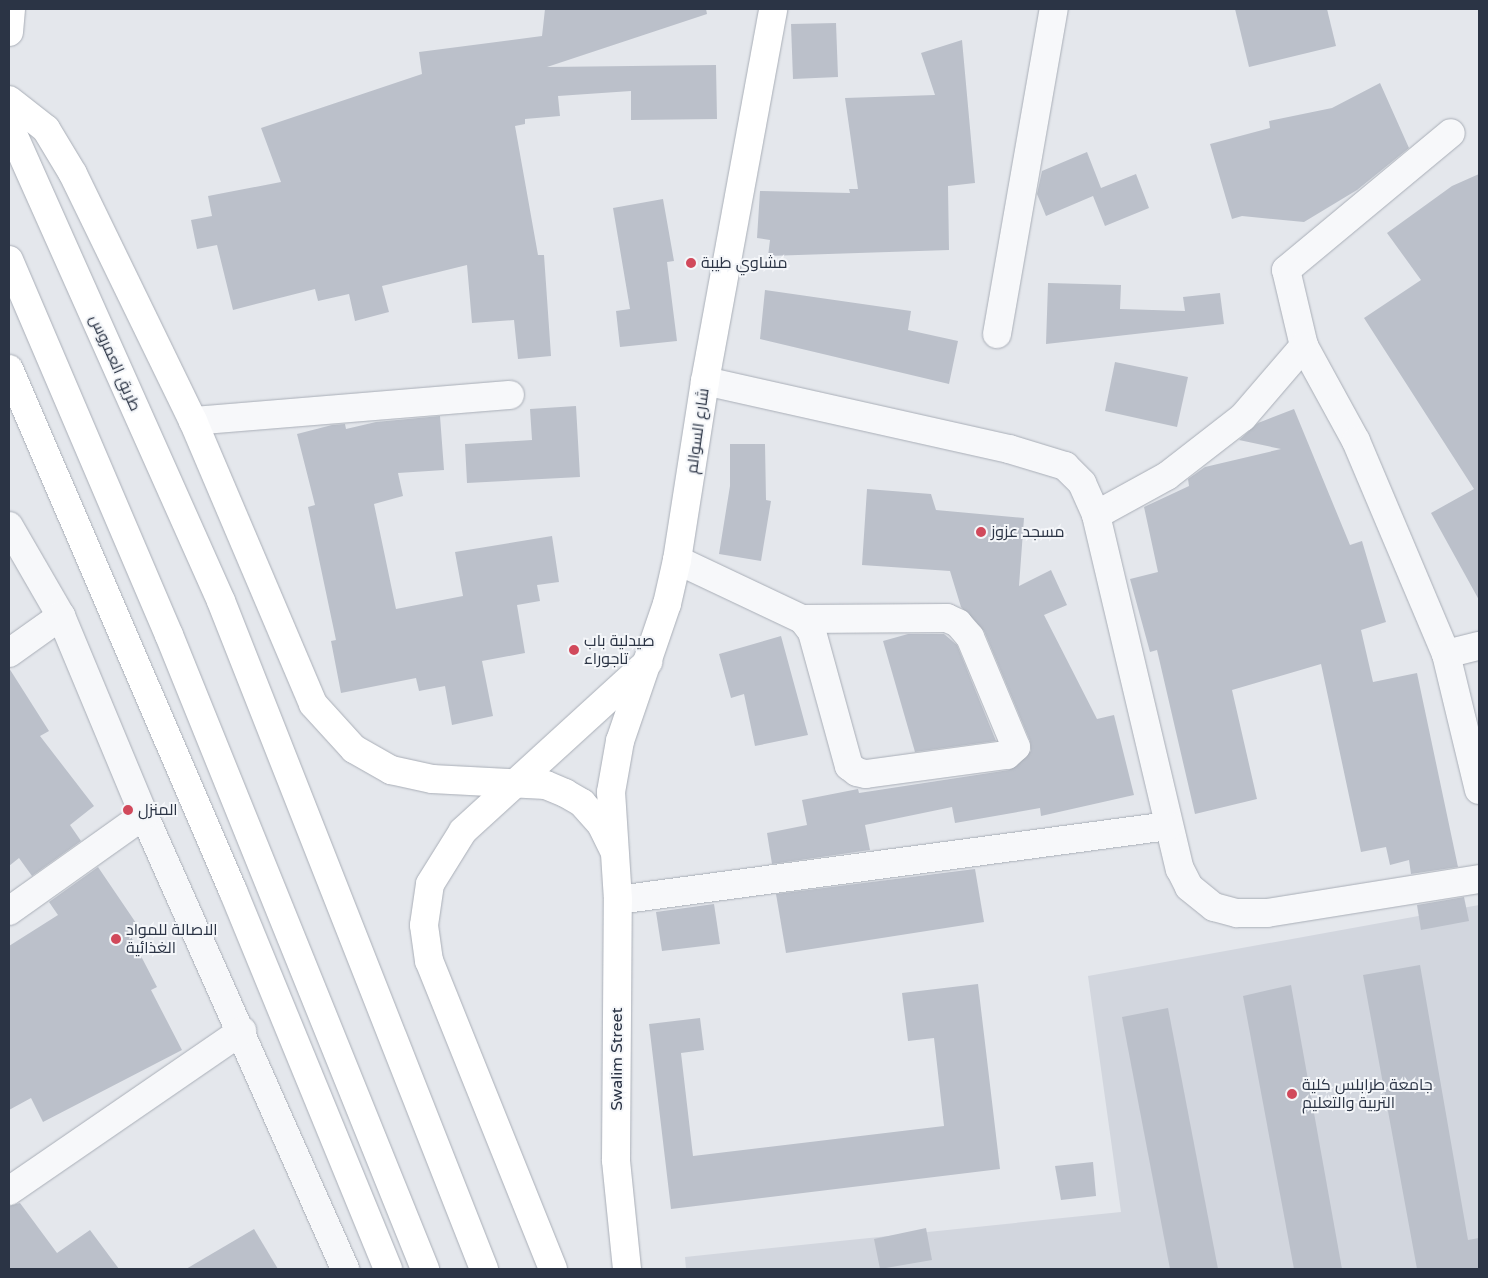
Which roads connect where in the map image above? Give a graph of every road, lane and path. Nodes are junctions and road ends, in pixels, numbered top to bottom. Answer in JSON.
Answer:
{"nodes":[{"id":1,"x":11,"y":9,"type":"edge"},
{"id":2,"x":773,"y":9,"type":"edge"},
{"id":3,"x":1054,"y":9,"type":"edge"},
{"id":4,"x":9,"y":32,"type":"edge"},
{"id":5,"x":9,"y":100,"type":"edge"},
{"id":6,"x":9,"y":125,"type":"edge"},
{"id":7,"x":1451,"y":133,"type":"dead end"},
{"id":8,"x":9,"y":260,"type":"edge"},
{"id":9,"x":997,"y":334,"type":"dead end"},
{"id":10,"x":1304,"y":346,"type":"junction"},
{"id":11,"x":9,"y":369,"type":"edge"},
{"id":12,"x":705,"y":381,"type":"junction"},
{"id":13,"x":510,"y":394,"type":"dead end"},
{"id":14,"x":193,"y":421,"type":"junction"},
{"id":15,"x":1096,"y":515,"type":"junction"},
{"id":16,"x":9,"y":526,"type":"edge"},
{"id":17,"x":677,"y":560,"type":"junction"},
{"id":18,"x":61,"y":616,"type":"junction"},
{"id":19,"x":802,"y":619,"type":"junction"},
{"id":20,"x":1479,"y":646,"type":"edge"},
{"id":21,"x":9,"y":653,"type":"edge"},
{"id":22,"x":1446,"y":654,"type":"junction"},
{"id":23,"x":648,"y":662,"type":"junction"},
{"id":24,"x":511,"y":783,"type":"junction"},
{"id":25,"x":1479,"y":790,"type":"edge"},
{"id":26,"x":144,"y":815,"type":"junction"},
{"id":27,"x":1168,"y":826,"type":"junction"},
{"id":28,"x":613,"y":849,"type":"junction"},
{"id":29,"x":1479,"y":879,"type":"edge"},
{"id":30,"x":618,"y":900,"type":"junction"},
{"id":31,"x":9,"y":911,"type":"edge"},
{"id":32,"x":242,"y":1031,"type":"junction"},
{"id":33,"x":9,"y":1191,"type":"edge"},
{"id":34,"x":346,"y":1269,"type":"edge"},
{"id":35,"x":388,"y":1269,"type":"edge"},
{"id":36,"x":425,"y":1269,"type":"edge"},
{"id":37,"x":484,"y":1269,"type":"edge"},
{"id":38,"x":553,"y":1269,"type":"edge"},
{"id":39,"x":627,"y":1269,"type":"edge"}],
"edges":[{"from":1,"to":4,"type":"main road"},
{"from":2,"to":12,"type":"main road","name":"شارع السوالم"},
{"from":3,"to":9,"type":"street"},
{"from":5,"to":14,"type":"main road"},
{"from":6,"to":37,"type":"main road","name":"طريق العمروس"},
{"from":7,"to":10,"type":"street"},
{"from":8,"to":36,"type":"main road"},
{"from":10,"to":15,"type":"street"},
{"from":10,"to":22,"type":"street"},
{"from":11,"to":35,"type":"main road"},
{"from":12,"to":15,"type":"street"},
{"from":12,"to":17,"type":"main road","name":"شارع السوالم"},
{"from":13,"to":14,"type":"street"},
{"from":14,"to":24,"type":"main road"},
{"from":15,"to":27,"type":"street"},
{"from":16,"to":18,"type":"street"},
{"from":17,"to":19,"type":"street"},
{"from":17,"to":23,"type":"main road","name":"شارع السوالم"},
{"from":18,"to":21,"type":"street"},
{"from":18,"to":26,"type":"street"},
{"from":19,"to":19,"type":"street"},
{"from":20,"to":22,"type":"street"},
{"from":22,"to":25,"type":"street"},
{"from":23,"to":24,"type":"main road"},
{"from":23,"to":28,"type":"main road","name":"شارع السوالم"},
{"from":24,"to":28,"type":"main road"},
{"from":24,"to":38,"type":"main road"},
{"from":26,"to":31,"type":"street"},
{"from":26,"to":32,"type":"street"},
{"from":27,"to":29,"type":"street"},
{"from":27,"to":30,"type":"street"},
{"from":28,"to":30,"type":"main road","name":"Swalim Street"},
{"from":30,"to":39,"type":"main road","name":"Swalim Street"},
{"from":32,"to":33,"type":"street"},
{"from":32,"to":34,"type":"street"}]}
